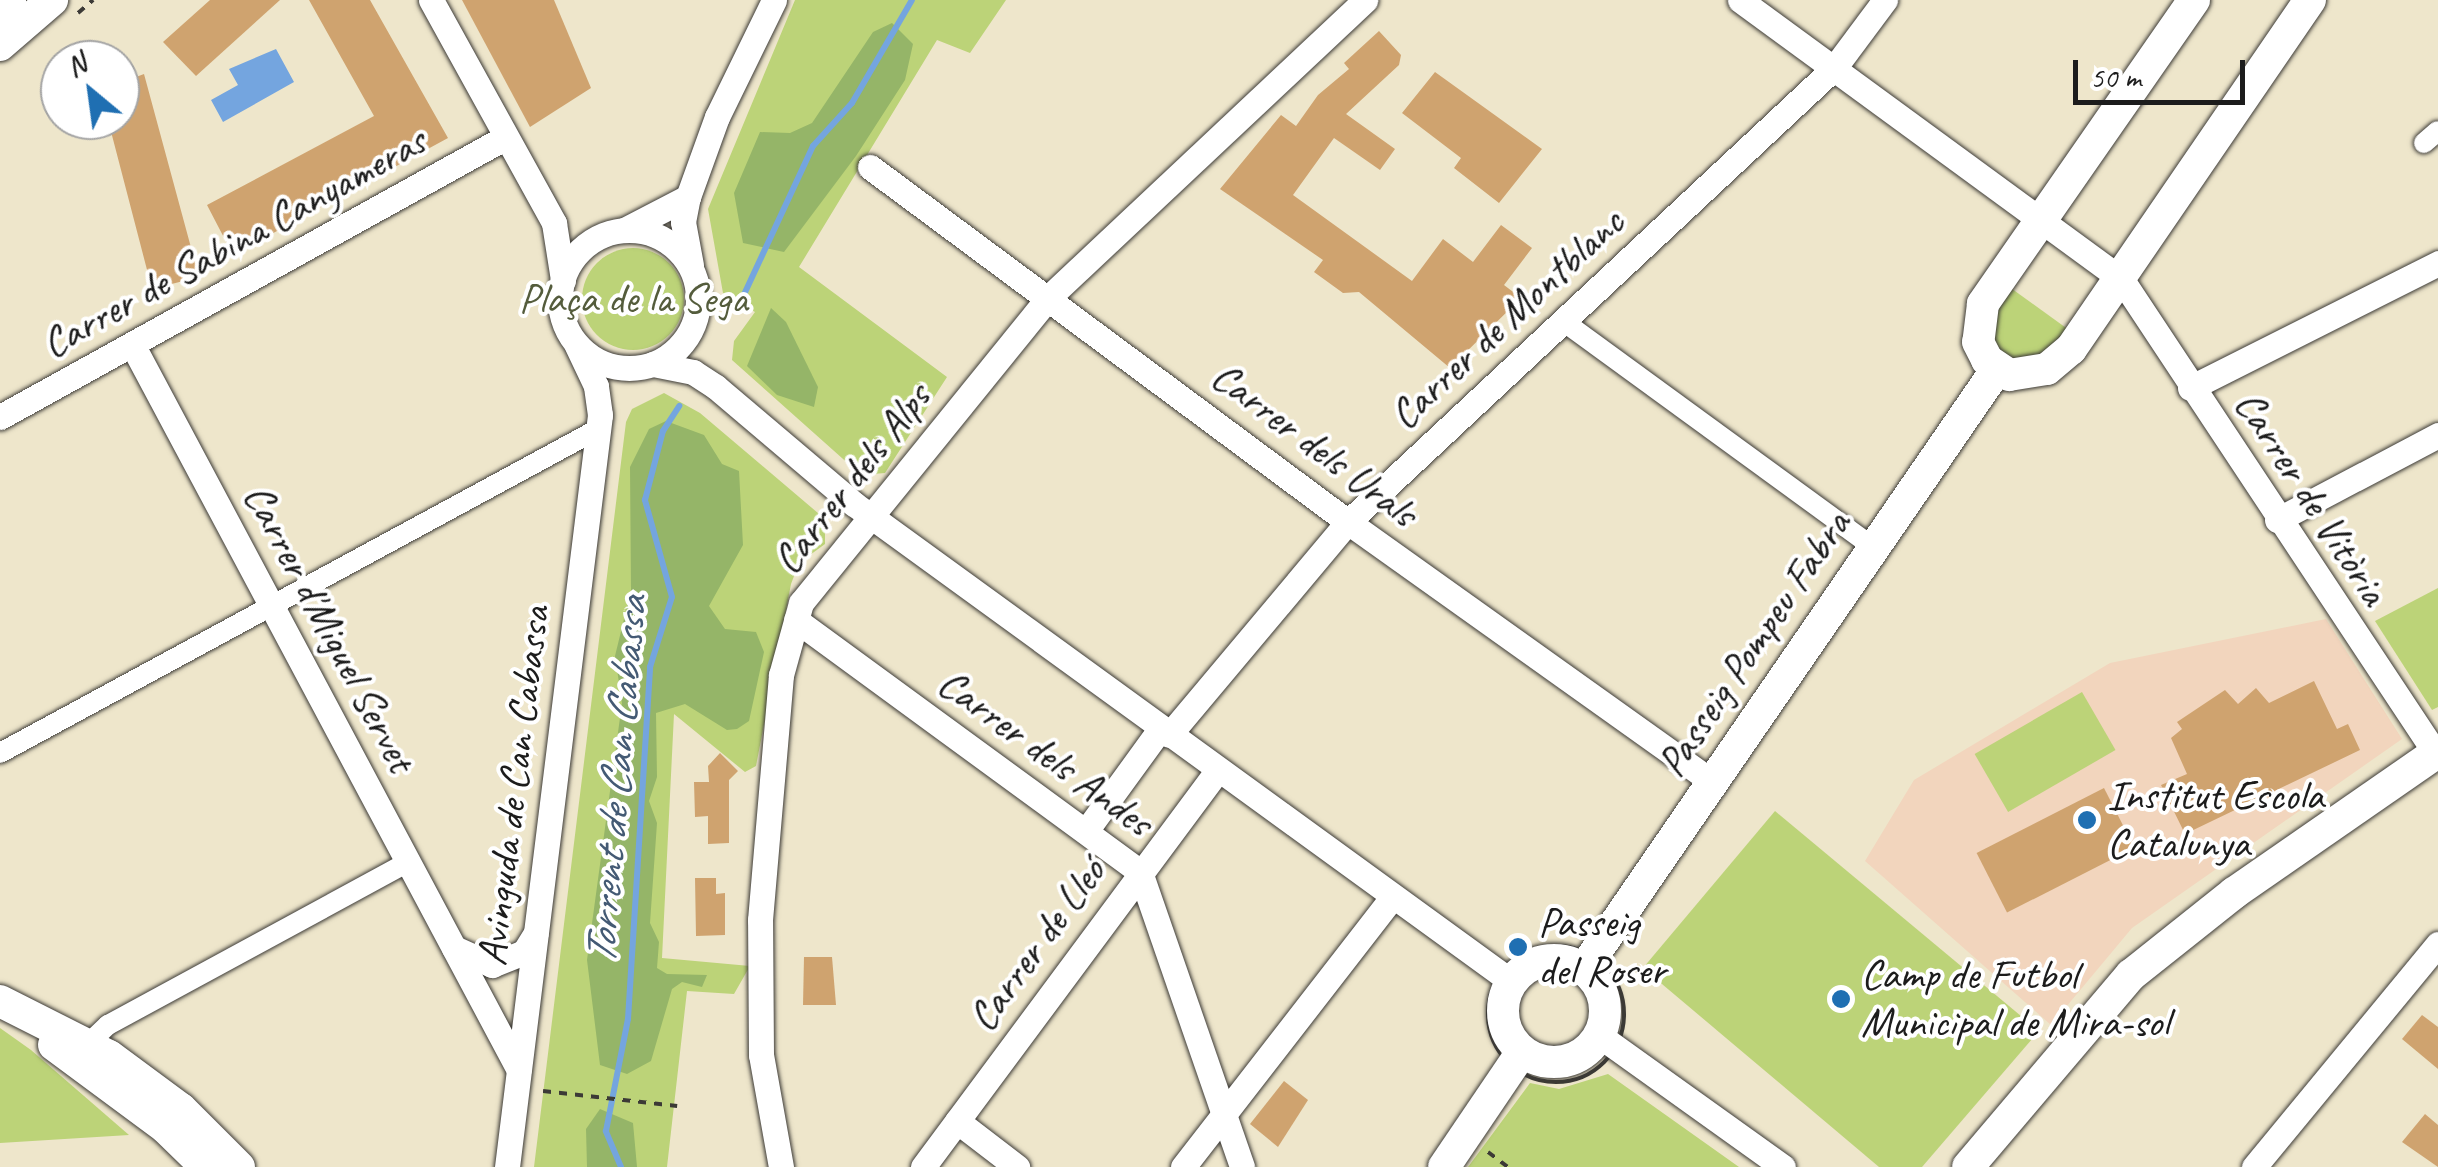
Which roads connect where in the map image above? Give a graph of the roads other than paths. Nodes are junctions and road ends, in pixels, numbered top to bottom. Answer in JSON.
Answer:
{"nodes":[{"id":1,"x":10,"y":0,"type":"edge"},
{"id":2,"x":52,"y":0,"type":"edge"},
{"id":3,"x":432,"y":0,"type":"edge"},
{"id":4,"x":774,"y":0,"type":"edge"},
{"id":5,"x":1365,"y":0,"type":"edge"},
{"id":6,"x":1740,"y":0,"type":"edge"},
{"id":7,"x":1885,"y":0,"type":"edge"},
{"id":8,"x":2194,"y":0,"type":"edge"},
{"id":9,"x":2310,"y":0,"type":"edge"},
{"id":10,"x":0,"y":8,"type":"edge"},
{"id":11,"x":0,"y":45,"type":"edge"},
{"id":12,"x":1835,"y":67,"type":"junction"},
{"id":13,"x":506,"y":137,"type":"junction"},
{"id":14,"x":870,"y":167,"type":"dead end"},
{"id":15,"x":688,"y":197,"type":"junction"},
{"id":16,"x":2041,"y":217,"type":"junction"},
{"id":17,"x":554,"y":223,"type":"junction"},
{"id":18,"x":608,"y":235,"type":"junction"},
{"id":19,"x":2438,"y":263,"type":"edge"},
{"id":20,"x":693,"y":272,"type":"junction"},
{"id":21,"x":563,"y":280,"type":"junction"},
{"id":22,"x":2122,"y":280,"type":"junction"},
{"id":23,"x":1049,"y":297,"type":"junction"},
{"id":24,"x":1563,"y":322,"type":"junction"},
{"id":25,"x":691,"y":330,"type":"junction"},
{"id":26,"x":133,"y":346,"type":"junction"},
{"id":27,"x":577,"y":346,"type":"junction"},
{"id":28,"x":646,"y":366,"type":"junction"},
{"id":29,"x":1998,"y":368,"type":"junction"},
{"id":30,"x":716,"y":386,"type":"junction"},
{"id":31,"x":2190,"y":388,"type":"junction"},
{"id":32,"x":0,"y":417,"type":"edge"},
{"id":33,"x":599,"y":422,"type":"junction"},
{"id":34,"x":2438,"y":435,"type":"edge"},
{"id":35,"x":871,"y":516,"type":"junction"},
{"id":36,"x":2277,"y":520,"type":"junction"},
{"id":37,"x":1348,"y":522,"type":"junction"},
{"id":38,"x":1872,"y":546,"type":"junction"},
{"id":39,"x":271,"y":606,"type":"junction"},
{"id":40,"x":796,"y":620,"type":"junction"},
{"id":41,"x":1164,"y":732,"type":"junction"},
{"id":42,"x":0,"y":754,"type":"edge"},
{"id":43,"x":2437,"y":754,"type":"edge"},
{"id":44,"x":1217,"y":771,"type":"junction"},
{"id":45,"x":1713,"y":782,"type":"junction"},
{"id":46,"x":1086,"y":831,"type":"junction"},
{"id":47,"x":408,"y":862,"type":"junction"},
{"id":48,"x":1140,"y":872,"type":"junction"},
{"id":49,"x":1391,"y":899,"type":"junction"},
{"id":50,"x":536,"y":933,"type":"junction"},
{"id":51,"x":2438,"y":944,"type":"edge"},
{"id":52,"x":454,"y":948,"type":"junction"},
{"id":53,"x":1589,"y":964,"type":"junction"},
{"id":54,"x":1506,"y":978,"type":"junction"},
{"id":55,"x":0,"y":1001,"type":"edge"},
{"id":56,"x":1608,"y":1042,"type":"junction"},
{"id":57,"x":87,"y":1045,"type":"junction"},
{"id":58,"x":1518,"y":1060,"type":"junction"},
{"id":59,"x":519,"y":1070,"type":"junction"},
{"id":60,"x":1224,"y":1112,"type":"junction"},
{"id":61,"x":957,"y":1121,"type":"junction"},
{"id":62,"x":206,"y":1167,"type":"edge"},
{"id":63,"x":238,"y":1167,"type":"edge"},
{"id":64,"x":507,"y":1167,"type":"edge"},
{"id":65,"x":781,"y":1167,"type":"edge"},
{"id":66,"x":924,"y":1167,"type":"edge"},
{"id":67,"x":1017,"y":1167,"type":"edge"},
{"id":68,"x":1183,"y":1167,"type":"edge"},
{"id":69,"x":1242,"y":1167,"type":"edge"},
{"id":70,"x":1444,"y":1167,"type":"edge"},
{"id":71,"x":1783,"y":1167,"type":"edge"},
{"id":72,"x":1968,"y":1167,"type":"edge"},
{"id":73,"x":2254,"y":1167,"type":"edge"}],
"edges":[{"from":1,"to":10,"type":"street"},
{"from":2,"to":11,"type":"street"},
{"from":3,"to":13,"type":"street"},
{"from":4,"to":15,"type":"street"},
{"from":5,"to":23,"type":"street","name":"Carrer dels Alps"},
{"from":6,"to":12,"type":"street"},
{"from":7,"to":12,"type":"street","name":"Carrer de Montblanc"},
{"from":8,"to":16,"type":"street"},
{"from":9,"to":22,"type":"street"},
{"from":12,"to":16,"type":"street"},
{"from":12,"to":24,"type":"street","name":"Carrer de Montblanc"},
{"from":13,"to":17,"type":"street"},
{"from":13,"to":26,"type":"street","name":"Carrer de Sabina Canyameras"},
{"from":14,"to":23,"type":"street","name":"Carrer dels Urals"},
{"from":15,"to":18,"type":"street"},
{"from":15,"to":20,"type":"street"},
{"from":16,"to":22,"type":"street"},
{"from":16,"to":29,"type":"street"},
{"from":17,"to":18,"type":"street"},
{"from":17,"to":21,"type":"street"},
{"from":18,"to":20,"type":"street"},
{"from":18,"to":21,"type":"street"},
{"from":19,"to":31,"type":"street"},
{"from":20,"to":25,"type":"street"},
{"from":21,"to":27,"type":"street"},
{"from":22,"to":29,"type":"street"},
{"from":22,"to":31,"type":"street","name":"Carrer de Vitòria"},
{"from":23,"to":35,"type":"street","name":"Carrer dels Alps"},
{"from":23,"to":37,"type":"street","name":"Carrer dels Urals"},
{"from":24,"to":37,"type":"street","name":"Carrer de Montblanc"},
{"from":24,"to":38,"type":"street"},
{"from":25,"to":28,"type":"street"},
{"from":25,"to":30,"type":"street"},
{"from":26,"to":32,"type":"street","name":"Carrer de Sabina Canyameras"},
{"from":26,"to":39,"type":"street","name":"Carrer d'Miguel Servet"},
{"from":27,"to":28,"type":"street"},
{"from":27,"to":33,"type":"street","name":"Avinguda de Can Cabassa"},
{"from":28,"to":30,"type":"street"},
{"from":28,"to":33,"type":"street"},
{"from":29,"to":38,"type":"street","name":"Passeig Pompeu Fabra"},
{"from":30,"to":35,"type":"street"},
{"from":31,"to":36,"type":"street","name":"Carrer de Vitòria"},
{"from":33,"to":39,"type":"street"},
{"from":33,"to":50,"type":"street","name":"Avinguda de Can Cabassa"},
{"from":34,"to":36,"type":"street"},
{"from":35,"to":40,"type":"street","name":"Carrer dels Alps"},
{"from":35,"to":41,"type":"street"},
{"from":36,"to":43,"type":"street","name":"Carrer de Vitòria"},
{"from":37,"to":41,"type":"street","name":"Carrer de Montblanc"},
{"from":37,"to":45,"type":"street","name":"Carrer dels Urals"},
{"from":38,"to":45,"type":"street","name":"Passeig Pompeu Fabra"},
{"from":39,"to":42,"type":"street"},
{"from":39,"to":47,"type":"street","name":"Carrer d'Miguel Servet"},
{"from":40,"to":46,"type":"street","name":"Carrer dels Andes"},
{"from":40,"to":65,"type":"street","name":"Carrer dels Alps"},
{"from":41,"to":44,"type":"street"},
{"from":41,"to":46,"type":"street","name":"Carrer de Montblanc"},
{"from":43,"to":72,"type":"street"},
{"from":44,"to":48,"type":"street","name":"Carrer de Lleó"},
{"from":44,"to":49,"type":"street"},
{"from":45,"to":53,"type":"street","name":"Passeig Pompeu Fabra"},
{"from":46,"to":48,"type":"street","name":"Carrer dels Andes"},
{"from":47,"to":52,"type":"street","name":"Carrer d'Miguel Servet"},
{"from":47,"to":57,"type":"street"},
{"from":48,"to":60,"type":"street","name":"Carrer dels Andes"},
{"from":48,"to":61,"type":"street","name":"Carrer de Lleó"},
{"from":49,"to":54,"type":"street"},
{"from":49,"to":60,"type":"street"},
{"from":50,"to":52,"type":"street"},
{"from":50,"to":59,"type":"street","name":"Avinguda de Can Cabassa"},
{"from":51,"to":73,"type":"street"},
{"from":52,"to":59,"type":"street","name":"Carrer d'Miguel Servet"},
{"from":53,"to":54,"type":"street"},
{"from":53,"to":56,"type":"street"},
{"from":54,"to":58,"type":"street"},
{"from":55,"to":57,"type":"street"},
{"from":55,"to":62,"type":"street"},
{"from":56,"to":58,"type":"street"},
{"from":56,"to":71,"type":"street"},
{"from":57,"to":63,"type":"street"},
{"from":58,"to":70,"type":"street"},
{"from":59,"to":64,"type":"street","name":"Avinguda de Can Cabassa"},
{"from":60,"to":68,"type":"street"},
{"from":60,"to":69,"type":"street","name":"Carrer dels Andes"},
{"from":61,"to":66,"type":"street","name":"Carrer de Lleó"},
{"from":61,"to":67,"type":"street"}]}
